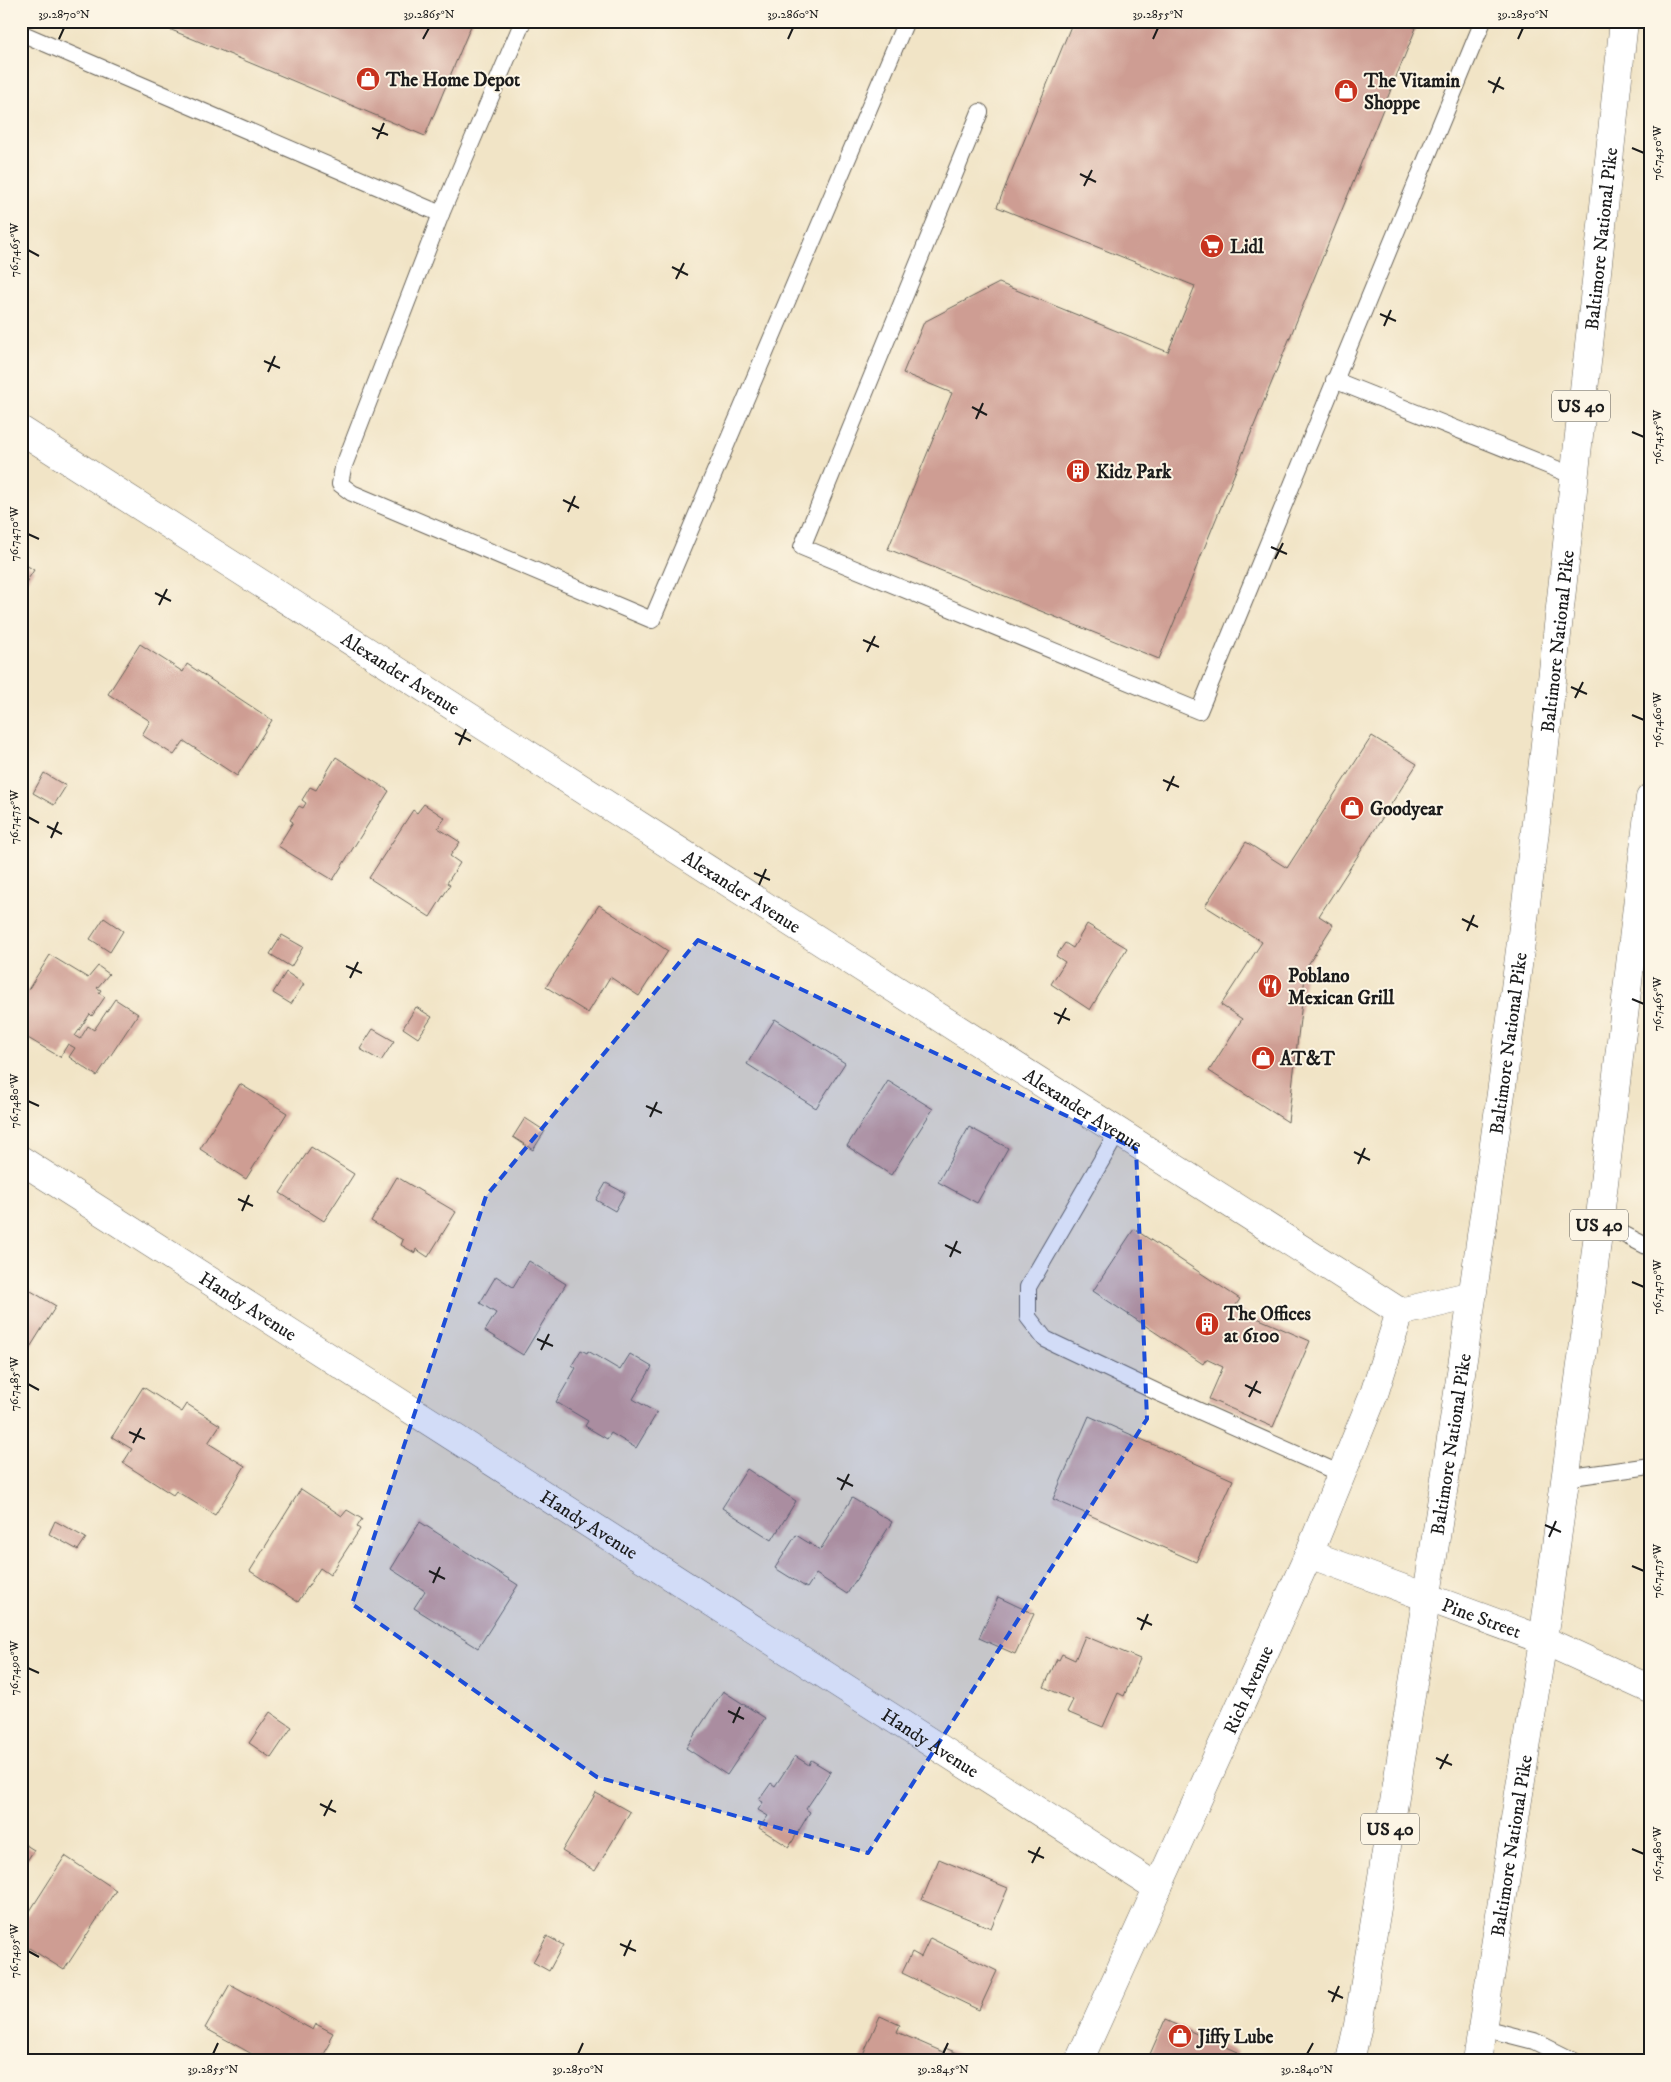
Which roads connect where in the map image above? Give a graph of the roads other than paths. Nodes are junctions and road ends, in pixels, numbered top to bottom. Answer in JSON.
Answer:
{"nodes":[{"id":1,"x":523,"y":21,"type":"edge"},
{"id":2,"x":906,"y":21,"type":"edge"},
{"id":3,"x":1483,"y":21,"type":"edge"},
{"id":4,"x":1624,"y":21,"type":"edge"},
{"id":5,"x":21,"y":33,"type":"edge"},
{"id":6,"x":980,"y":112,"type":"dead end"},
{"id":7,"x":442,"y":214,"type":"junction"},
{"id":8,"x":1334,"y":380,"type":"junction"},
{"id":9,"x":21,"y":430,"type":"edge"},
{"id":10,"x":1574,"y":476,"type":"junction"},
{"id":11,"x":1650,"y":798,"type":"edge"},
{"id":12,"x":1646,"y":866,"type":"edge"},
{"id":13,"x":1118,"y":1132,"type":"junction"},
{"id":14,"x":21,"y":1160,"type":"edge"},
{"id":15,"x":1600,"y":1222,"type":"junction"},
{"id":16,"x":1650,"y":1248,"type":"edge"},
{"id":17,"x":1472,"y":1295,"type":"junction"},
{"id":18,"x":1400,"y":1312,"type":"junction"},
{"id":19,"x":1650,"y":1466,"type":"edge"},
{"id":20,"x":1341,"y":1474,"type":"junction"},
{"id":21,"x":1565,"y":1478,"type":"junction"},
{"id":22,"x":1309,"y":1554,"type":"junction"},
{"id":23,"x":1428,"y":1597,"type":"junction"},
{"id":24,"x":1543,"y":1640,"type":"junction"},
{"id":25,"x":1650,"y":1689,"type":"edge"},
{"id":26,"x":1158,"y":1888,"type":"junction"},
{"id":27,"x":1483,"y":2028,"type":"junction"},
{"id":28,"x":1080,"y":2061,"type":"edge"},
{"id":29,"x":1350,"y":2061,"type":"edge"},
{"id":30,"x":1476,"y":2061,"type":"edge"},
{"id":31,"x":1574,"y":2061,"type":"edge"}],
"edges":[{"from":1,"to":7,"type":"lane"},
{"from":2,"to":7,"type":"lane"},
{"from":3,"to":8,"type":"lane"},
{"from":4,"to":10,"type":"street","name":"Baltimore National Pike","number":"US 40"},
{"from":5,"to":7,"type":"lane"},
{"from":6,"to":8,"type":"lane"},
{"from":8,"to":10,"type":"lane"},
{"from":9,"to":13,"type":"street","name":"Alexander Avenue"},
{"from":10,"to":17,"type":"street","name":"Baltimore National Pike","number":"US 40"},
{"from":11,"to":12,"type":"street","name":"Baltimore National Pike","number":"US 40"},
{"from":12,"to":15,"type":"street","name":"Baltimore National Pike","number":"US 40"},
{"from":13,"to":18,"type":"street","name":"Alexander Avenue"},
{"from":13,"to":20,"type":"lane"},
{"from":14,"to":26,"type":"street","name":"Handy Avenue"},
{"from":15,"to":16,"type":"lane"},
{"from":15,"to":21,"type":"street","name":"Baltimore National Pike","number":"US 40"},
{"from":17,"to":18,"type":"street"},
{"from":17,"to":23,"type":"street","name":"Baltimore National Pike","number":"US 40"},
{"from":18,"to":20,"type":"street","name":"Rich Avenue"},
{"from":19,"to":21,"type":"lane"},
{"from":20,"to":22,"type":"street","name":"Rich Avenue"},
{"from":21,"to":24,"type":"street","name":"Baltimore National Pike","number":"US 40"},
{"from":22,"to":23,"type":"street","name":"Pine Street"},
{"from":22,"to":26,"type":"street","name":"Rich Avenue"},
{"from":23,"to":24,"type":"street","name":"Pine Street"},
{"from":23,"to":29,"type":"street","name":"Baltimore National Pike","number":"US 40"},
{"from":24,"to":25,"type":"street","name":"Pine Street"},
{"from":24,"to":27,"type":"street","name":"Baltimore National Pike","number":"US 40"},
{"from":26,"to":28,"type":"street","name":"Rich Avenue"},
{"from":27,"to":30,"type":"street","name":"Baltimore National Pike","number":"US 40"},
{"from":27,"to":31,"type":"lane"}]}
